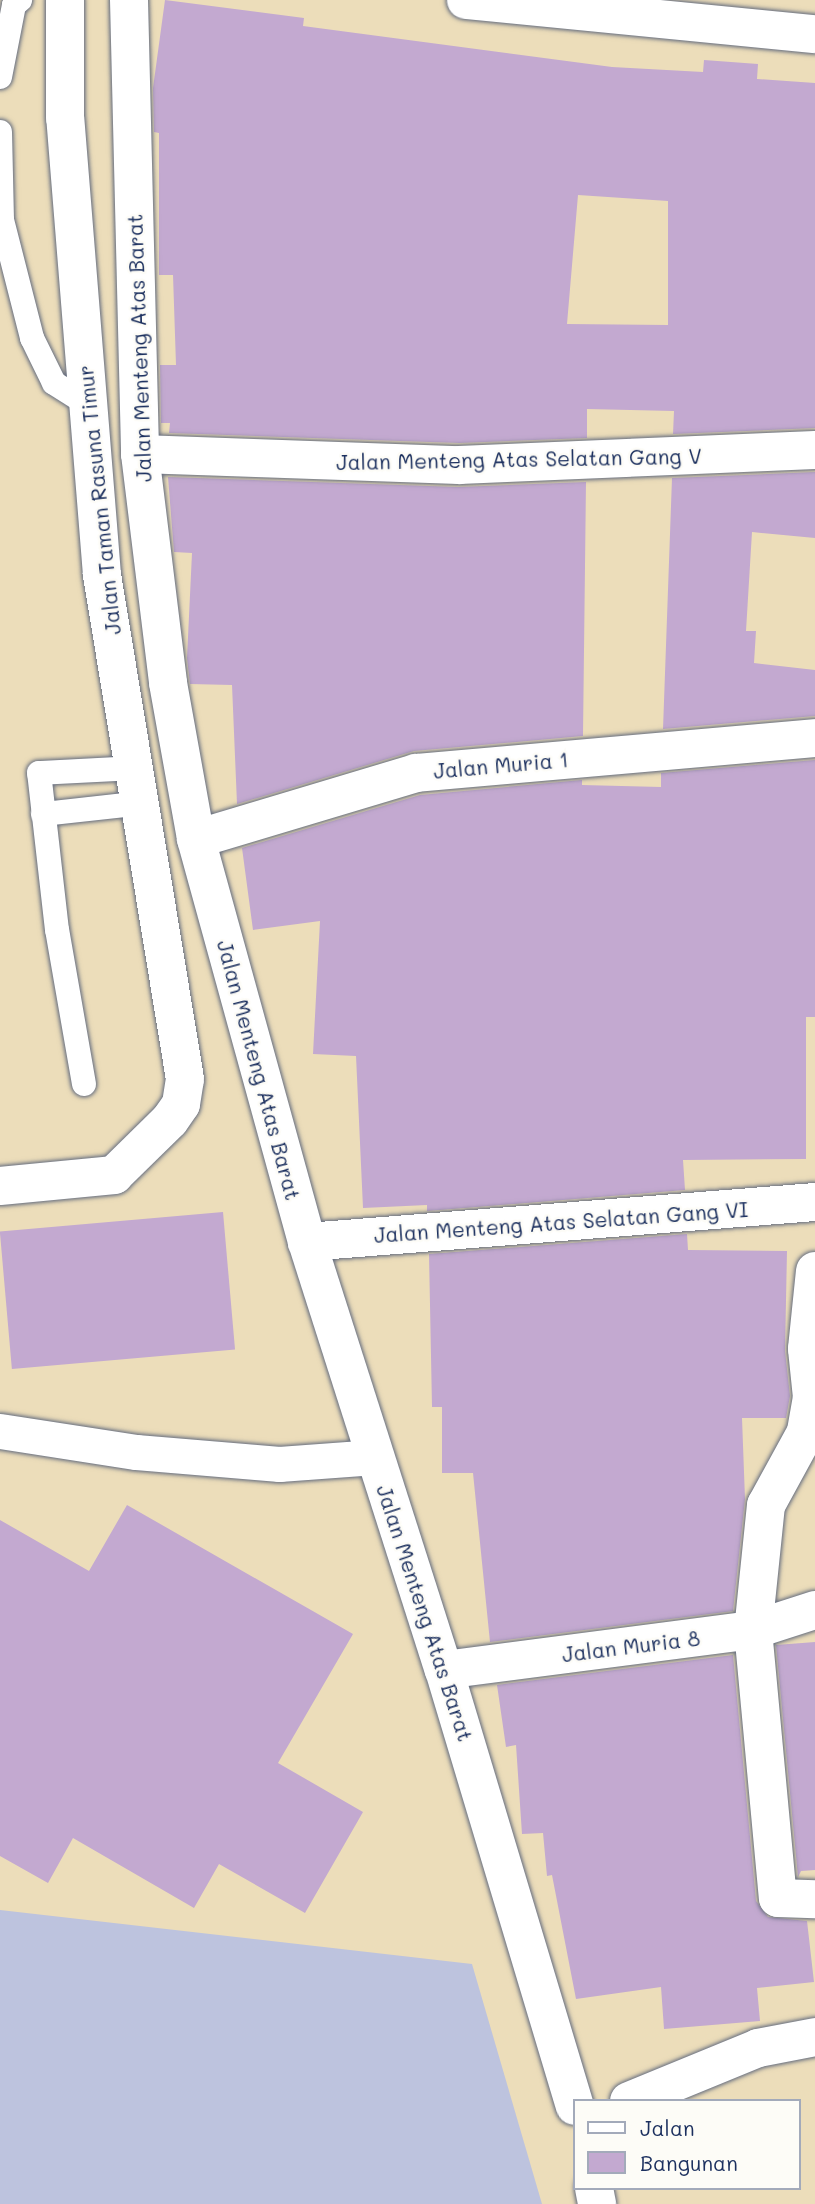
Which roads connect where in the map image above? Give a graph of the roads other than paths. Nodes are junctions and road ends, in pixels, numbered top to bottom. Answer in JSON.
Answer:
{"nodes":[{"id":1,"x":20,"y":0,"type":"edge"},
{"id":2,"x":65,"y":0,"type":"edge"},
{"id":3,"x":129,"y":0,"type":"edge"},
{"id":4,"x":466,"y":0,"type":"edge"},
{"id":5,"x":702,"y":12,"type":"edge"},
{"id":6,"x":815,"y":34,"type":"edge"},
{"id":7,"x":0,"y":77,"type":"edge"},
{"id":8,"x":0,"y":132,"type":"edge"},
{"id":9,"x":89,"y":405,"type":"junction"},
{"id":10,"x":815,"y":450,"type":"edge"},
{"id":11,"x":140,"y":454,"type":"junction"},
{"id":12,"x":815,"y":738,"type":"edge"},
{"id":13,"x":138,"y":785,"type":"junction"},
{"id":14,"x":43,"y":814,"type":"junction"},
{"id":15,"x":196,"y":839,"type":"junction"},
{"id":16,"x":84,"y":1084,"type":"dead end"},
{"id":17,"x":0,"y":1186,"type":"edge"},
{"id":18,"x":815,"y":1202,"type":"edge"},
{"id":19,"x":307,"y":1242,"type":"junction"},
{"id":20,"x":815,"y":1271,"type":"edge"},
{"id":21,"x":813,"y":1311,"type":"edge"},
{"id":22,"x":0,"y":1431,"type":"edge"},
{"id":23,"x":375,"y":1457,"type":"junction"},
{"id":24,"x":815,"y":1610,"type":"edge"},
{"id":25,"x":753,"y":1630,"type":"junction"},
{"id":26,"x":444,"y":1670,"type":"junction"},
{"id":27,"x":815,"y":1899,"type":"edge"},
{"id":28,"x":815,"y":2037,"type":"edge"},
{"id":29,"x":634,"y":2099,"type":"edge"},
{"id":30,"x":574,"y":2103,"type":"edge"}],
"edges":[{"from":1,"to":7,"type":"lane"},
{"from":2,"to":9,"type":"street","name":"Jalan Taman Rasuna Timur"},
{"from":3,"to":11,"type":"street","name":"Jalan Menteng Atas Barat"},
{"from":4,"to":5,"type":"street"},
{"from":5,"to":6,"type":"street"},
{"from":8,"to":9,"type":"lane"},
{"from":9,"to":13,"type":"street","name":"Jalan Taman Rasuna Timur"},
{"from":10,"to":11,"type":"street","name":"Jalan Menteng Atas Selatan Gang V"},
{"from":11,"to":15,"type":"street","name":"Jalan Menteng Atas Barat"},
{"from":12,"to":15,"type":"street","name":"Jalan Muria 1"},
{"from":13,"to":14,"type":"lane"},
{"from":13,"to":14,"type":"lane"},
{"from":13,"to":17,"type":"street","name":"Jalan Taman Rasuna Timur"},
{"from":14,"to":16,"type":"lane"},
{"from":15,"to":19,"type":"street","name":"Jalan Menteng Atas Barat"},
{"from":18,"to":19,"type":"street","name":"Jalan Menteng Atas Selatan Gang VI"},
{"from":19,"to":23,"type":"street","name":"Jalan Menteng Atas Barat"},
{"from":20,"to":21,"type":"street"},
{"from":21,"to":25,"type":"street"},
{"from":22,"to":23,"type":"street"},
{"from":23,"to":26,"type":"street","name":"Jalan Menteng Atas Barat"},
{"from":24,"to":25,"type":"street","name":"Jalan Muria 8"},
{"from":25,"to":26,"type":"street","name":"Jalan Muria 8"},
{"from":25,"to":27,"type":"street"},
{"from":26,"to":30,"type":"street","name":"Jalan Menteng Atas Barat"},
{"from":28,"to":29,"type":"street"}]}
